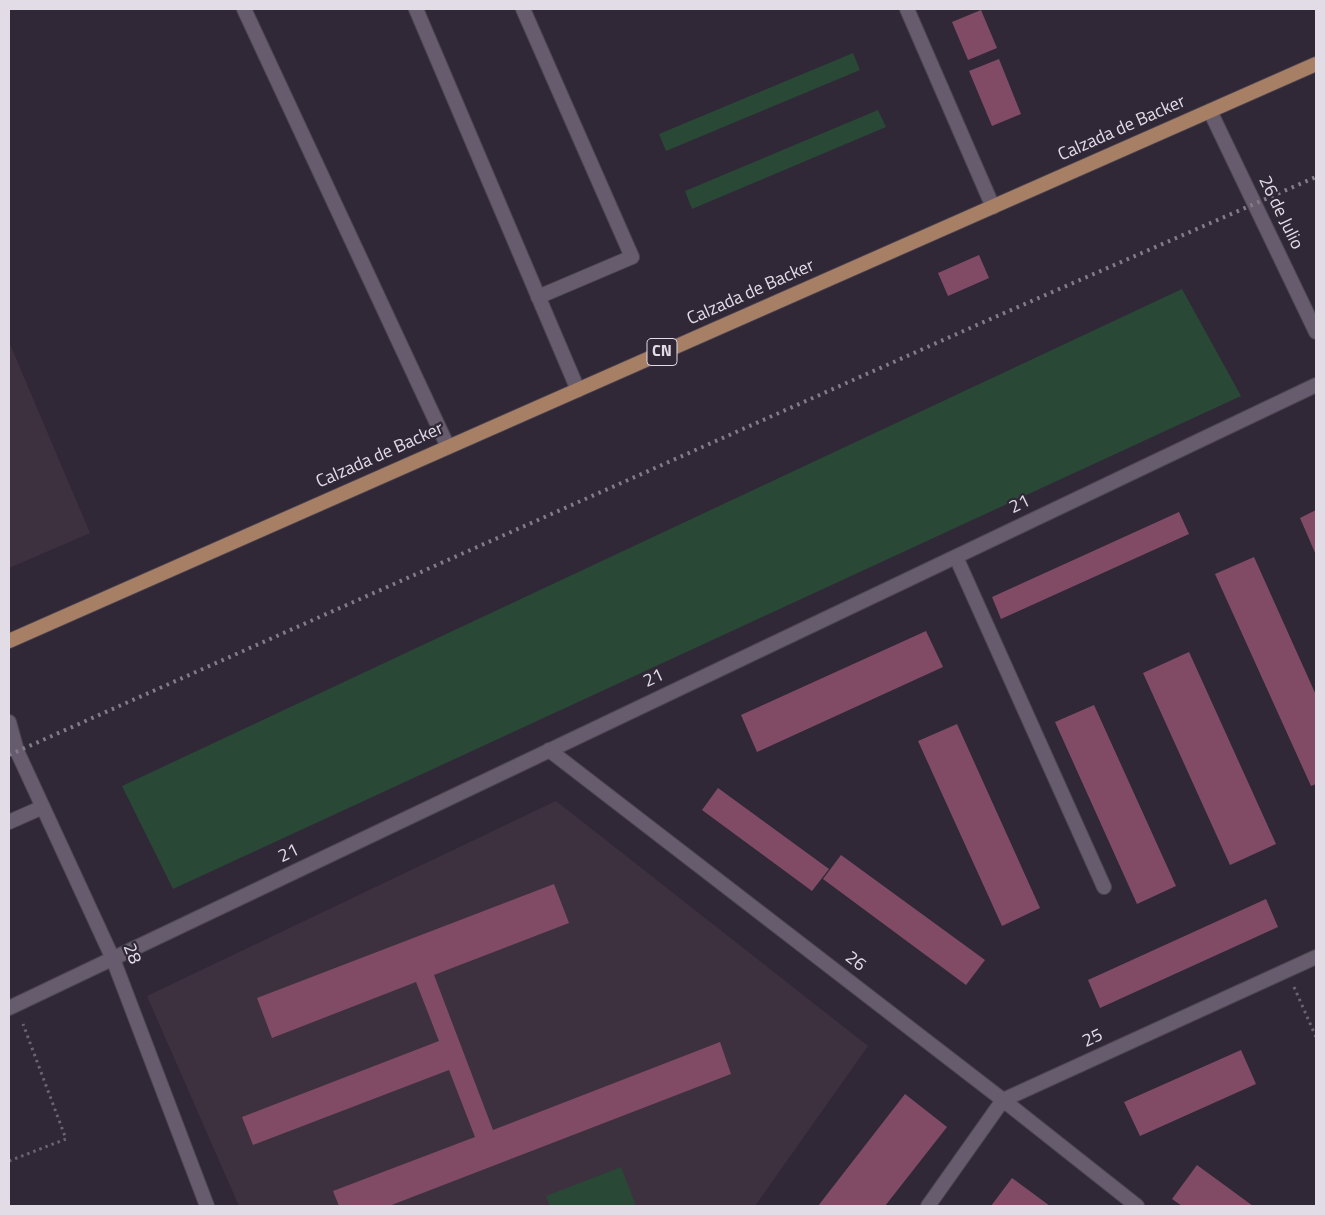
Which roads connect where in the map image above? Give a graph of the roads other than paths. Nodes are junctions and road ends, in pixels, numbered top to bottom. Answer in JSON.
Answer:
{"nodes":[{"id":1,"x":244,"y":9,"type":"edge"},
{"id":2,"x":416,"y":9,"type":"edge"},
{"id":3,"x":523,"y":9,"type":"edge"},
{"id":4,"x":907,"y":9,"type":"edge"},
{"id":5,"x":1316,"y":64,"type":"edge"},
{"id":6,"x":1210,"y":111,"type":"junction"},
{"id":7,"x":993,"y":207,"type":"junction"},
{"id":8,"x":538,"y":296,"type":"junction"},
{"id":9,"x":1316,"y":332,"type":"edge"},
{"id":10,"x":1316,"y":385,"type":"edge"},
{"id":11,"x":578,"y":390,"type":"junction"},
{"id":12,"x":448,"y":447,"type":"junction"},
{"id":13,"x":956,"y":557,"type":"junction"},
{"id":14,"x":9,"y":641,"type":"edge"},
{"id":15,"x":9,"y":722,"type":"edge"},
{"id":16,"x":550,"y":750,"type":"junction"},
{"id":17,"x":43,"y":807,"type":"junction"},
{"id":18,"x":9,"y":822,"type":"edge"},
{"id":19,"x":1104,"y":887,"type":"dead end"},
{"id":20,"x":1316,"y":957,"type":"edge"},
{"id":21,"x":113,"y":959,"type":"junction"},
{"id":22,"x":12,"y":1006,"type":"edge"},
{"id":23,"x":1003,"y":1100,"type":"junction"},
{"id":24,"x":207,"y":1206,"type":"edge"},
{"id":25,"x":928,"y":1206,"type":"edge"},
{"id":26,"x":1137,"y":1206,"type":"edge"}],
"edges":[{"from":1,"to":12,"type":"street"},
{"from":2,"to":8,"type":"street"},
{"from":3,"to":8,"type":"street"},
{"from":4,"to":7,"type":"street"},
{"from":5,"to":6,"type":"main road","name":"Calzada de Backer","number":"CN"},
{"from":6,"to":7,"type":"main road","name":"Calzada de Backer","number":"CN"},
{"from":6,"to":9,"type":"street","name":"26 de Julio"},
{"from":7,"to":11,"type":"main road","name":"Calzada de Backer","number":"CN"},
{"from":8,"to":11,"type":"street"},
{"from":10,"to":13,"type":"street","name":"21"},
{"from":11,"to":12,"type":"main road","name":"Calzada de Backer","number":"CN"},
{"from":12,"to":14,"type":"main road","name":"Calzada de Backer","number":"CN"},
{"from":13,"to":16,"type":"street","name":"21"},
{"from":13,"to":19,"type":"street"},
{"from":15,"to":17,"type":"street","name":"28"},
{"from":16,"to":21,"type":"street","name":"21"},
{"from":16,"to":23,"type":"street","name":"26"},
{"from":17,"to":18,"type":"street"},
{"from":17,"to":21,"type":"street","name":"28"},
{"from":20,"to":23,"type":"street","name":"25"},
{"from":21,"to":22,"type":"street","name":"21"},
{"from":21,"to":24,"type":"street","name":"28"},
{"from":23,"to":25,"type":"street"},
{"from":23,"to":26,"type":"street","name":"26"}]}
